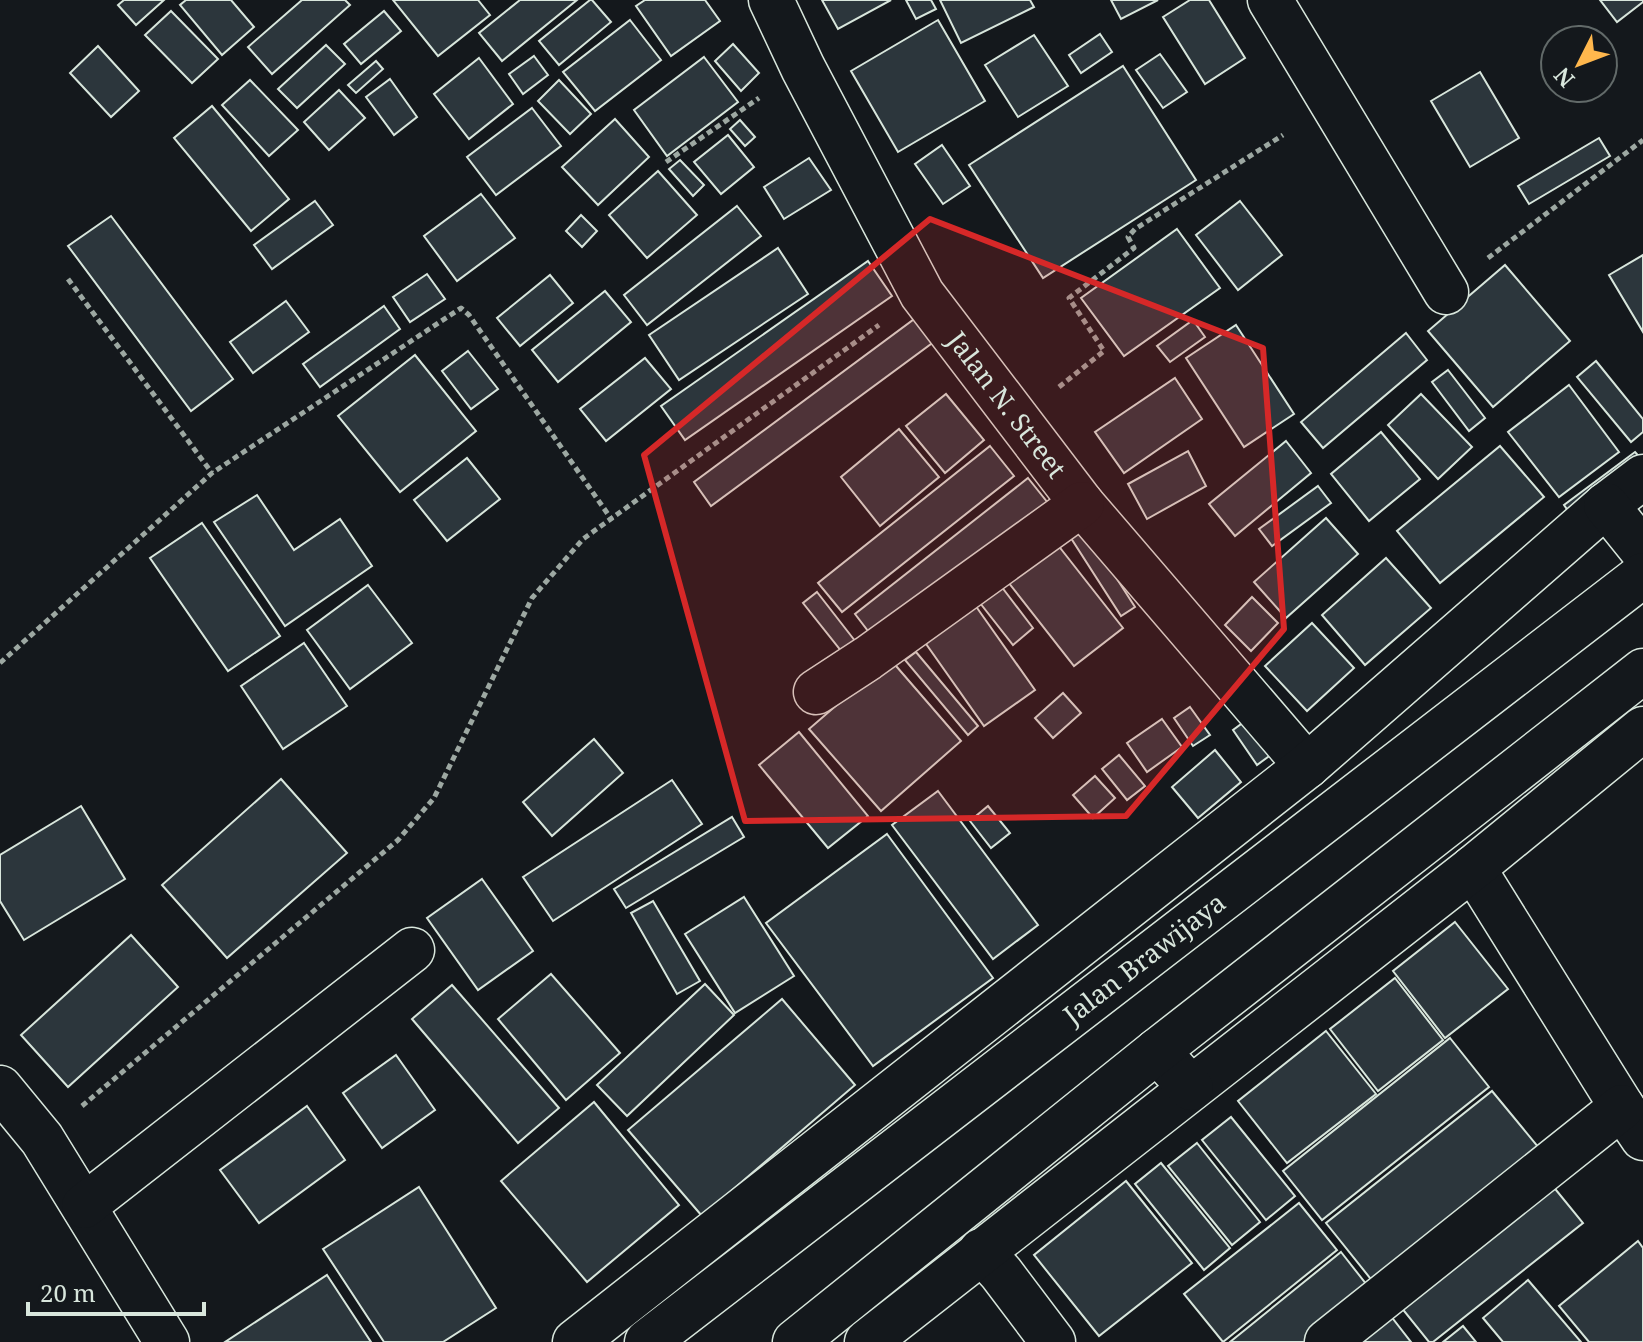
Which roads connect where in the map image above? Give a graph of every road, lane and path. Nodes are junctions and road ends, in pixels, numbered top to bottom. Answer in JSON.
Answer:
{"nodes":[{"id":1,"x":771,"y":0,"type":"edge"},
{"id":2,"x":1270,"y":0,"type":"edge"},
{"id":3,"x":803,"y":68,"type":"junction"},
{"id":4,"x":1283,"y":135,"type":"dead end"},
{"id":5,"x":1643,"y":140,"type":"edge"},
{"id":6,"x":666,"y":162,"type":"dead end"},
{"id":7,"x":68,"y":279,"type":"dead end"},
{"id":8,"x":1446,"y":292,"type":"joint"},
{"id":9,"x":922,"y":294,"type":"junction"},
{"id":10,"x":1017,"y":419,"type":"junction"},
{"id":11,"x":212,"y":473,"type":"junction"},
{"id":12,"x":1643,"y":477,"type":"edge"},
{"id":13,"x":1082,"y":504,"type":"junction"},
{"id":14,"x":1606,"y":505,"type":"junction"},
{"id":15,"x":612,"y":520,"type":"junction"},
{"id":16,"x":1643,"y":551,"type":"edge"},
{"id":17,"x":1643,"y":575,"type":"edge"},
{"id":18,"x":0,"y":663,"type":"edge"},
{"id":19,"x":1643,"y":671,"type":"edge"},
{"id":20,"x":816,"y":692,"type":"dead end"},
{"id":21,"x":1643,"y":729,"type":"edge"},
{"id":22,"x":1307,"y":766,"type":"junction"},
{"id":23,"x":1473,"y":868,"type":"junction"},
{"id":24,"x":412,"y":950,"type":"dead end"},
{"id":25,"x":1157,"y":1051,"type":"junction"},
{"id":26,"x":0,"y":1088,"type":"edge"},
{"id":27,"x":1191,"y":1088,"type":"junction"},
{"id":28,"x":1633,"y":1122,"type":"edge"},
{"id":29,"x":42,"y":1139,"type":"junction"},
{"id":30,"x":84,"y":1206,"type":"junction"},
{"id":31,"x":981,"y":1251,"type":"junction"},
{"id":32,"x":167,"y":1342,"type":"edge"},
{"id":33,"x":575,"y":1342,"type":"edge"},
{"id":34,"x":647,"y":1342,"type":"edge"},
{"id":35,"x":795,"y":1342,"type":"edge"},
{"id":36,"x":867,"y":1342,"type":"edge"},
{"id":37,"x":1053,"y":1342,"type":"edge"},
{"id":38,"x":1327,"y":1342,"type":"edge"}],
"edges":[{"from":1,"to":3,"type":"main road","name":"Jalan N. Street"},
{"from":2,"to":8,"type":"main road"},
{"from":3,"to":6,"type":"path"},
{"from":3,"to":9,"type":"main road","name":"Jalan N. Street"},
{"from":4,"to":10,"type":"path"},
{"from":5,"to":8,"type":"path"},
{"from":7,"to":11,"type":"path"},
{"from":9,"to":10,"type":"main road","name":"Jalan N. Street"},
{"from":9,"to":15,"type":"path"},
{"from":10,"to":13,"type":"main road","name":"Jalan N. Street"},
{"from":11,"to":15,"type":"path"},
{"from":11,"to":18,"type":"path"},
{"from":12,"to":14,"type":"main road"},
{"from":13,"to":20,"type":"main road"},
{"from":13,"to":22,"type":"main road","name":"Jalan N. Street"},
{"from":14,"to":16,"type":"main road"},
{"from":14,"to":22,"type":"main road"},
{"from":15,"to":29,"type":"path"},
{"from":17,"to":34,"type":"main road","name":"Jalan Brawijaya"},
{"from":19,"to":25,"type":"main road"},
{"from":21,"to":23,"type":"main road"},
{"from":22,"to":33,"type":"main road"},
{"from":23,"to":27,"type":"main road"},
{"from":23,"to":28,"type":"main road"},
{"from":24,"to":30,"type":"main road"},
{"from":25,"to":27,"type":"main road"},
{"from":25,"to":35,"type":"main road"},
{"from":26,"to":29,"type":"main road"},
{"from":27,"to":31,"type":"main road"},
{"from":28,"to":38,"type":"main road"},
{"from":29,"to":30,"type":"main road"},
{"from":30,"to":32,"type":"main road"},
{"from":31,"to":36,"type":"main road"},
{"from":31,"to":37,"type":"main road"}]}
